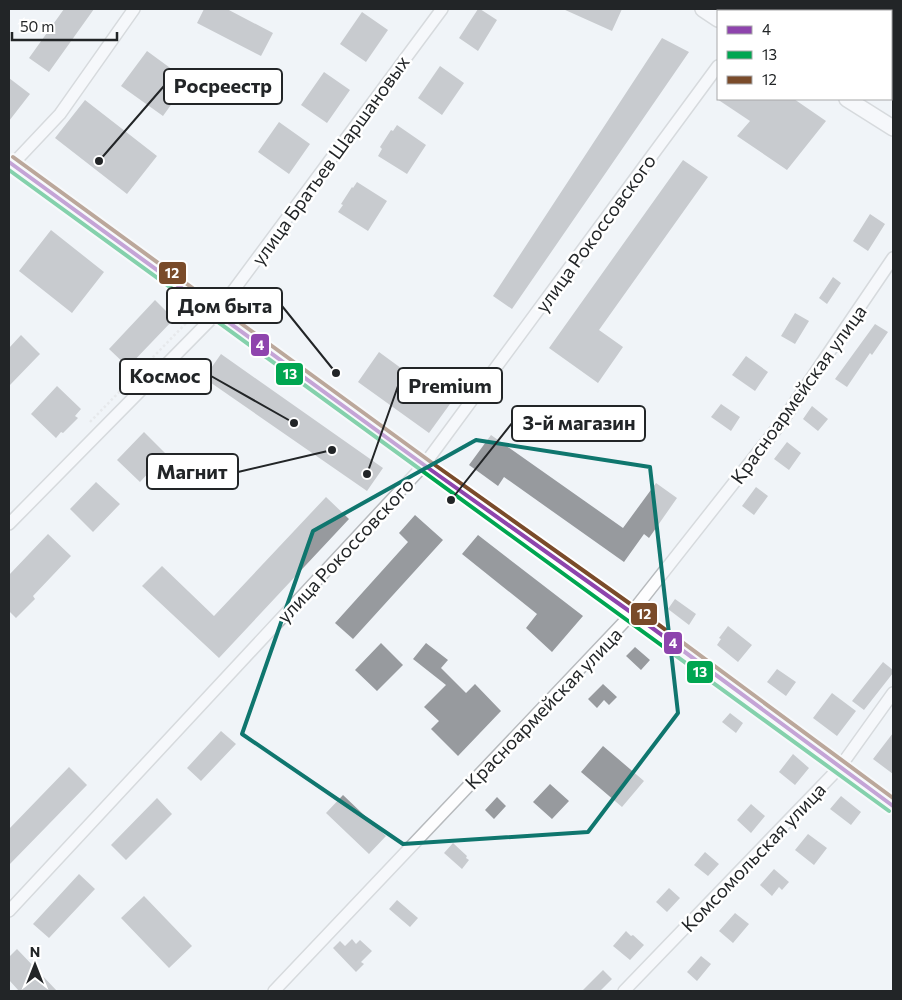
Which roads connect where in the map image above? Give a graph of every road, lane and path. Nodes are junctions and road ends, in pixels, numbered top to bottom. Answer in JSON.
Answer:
{"nodes":[{"id":1,"x":134,"y":9,"type":"edge"},
{"id":2,"x":442,"y":9,"type":"edge"},
{"id":3,"x":703,"y":9,"type":"edge"},
{"id":4,"x":717,"y":18,"type":"edge"},
{"id":5,"x":717,"y":67,"type":"edge"},
{"id":6,"x":851,"y":100,"type":"edge"},
{"id":7,"x":864,"y":103,"type":"edge"},
{"id":8,"x":893,"y":128,"type":"edge"},
{"id":9,"x":10,"y":165,"type":"edge"},
{"id":10,"x":893,"y":258,"type":"edge"},
{"id":11,"x":216,"y":314,"type":"junction"},
{"id":12,"x":194,"y":315,"type":"dead end"},
{"id":13,"x":84,"y":428,"type":"dead end"},
{"id":14,"x":424,"y":466,"type":"junction"},
{"id":15,"x":9,"y":524,"type":"edge"},
{"id":16,"x":632,"y":613,"type":"junction"},
{"id":17,"x":893,"y":693,"type":"edge"},
{"id":18,"x":840,"y":767,"type":"junction"},
{"id":19,"x":893,"y":806,"type":"edge"},
{"id":20,"x":9,"y":911,"type":"edge"},
{"id":21,"x":274,"y":991,"type":"edge"},
{"id":22,"x":624,"y":991,"type":"edge"}],
"edges":[{"from":1,"to":9,"type":"street"},
{"from":2,"to":11,"type":"street","name":"улица Братьев Шаршановых"},
{"from":3,"to":4,"type":"street"},
{"from":5,"to":14,"type":"street","name":"улица Рокоссовского"},
{"from":6,"to":7,"type":"street"},
{"from":7,"to":8,"type":"street"},
{"from":9,"to":11,"type":"street"},
{"from":10,"to":16,"type":"street","name":"Красноармейская улица"},
{"from":11,"to":14,"type":"street"},
{"from":11,"to":15,"type":"street","name":"улица Братьев Шаршановых"},
{"from":12,"to":13,"type":"path"},
{"from":14,"to":16,"type":"street"},
{"from":14,"to":20,"type":"street","name":"улица Рокоссовского"},
{"from":16,"to":18,"type":"street"},
{"from":16,"to":21,"type":"street","name":"Красноармейская улица"},
{"from":17,"to":18,"type":"street","name":"Комсомольская улица"},
{"from":18,"to":19,"type":"street"},
{"from":18,"to":22,"type":"street","name":"Комсомольская улица"}]}
